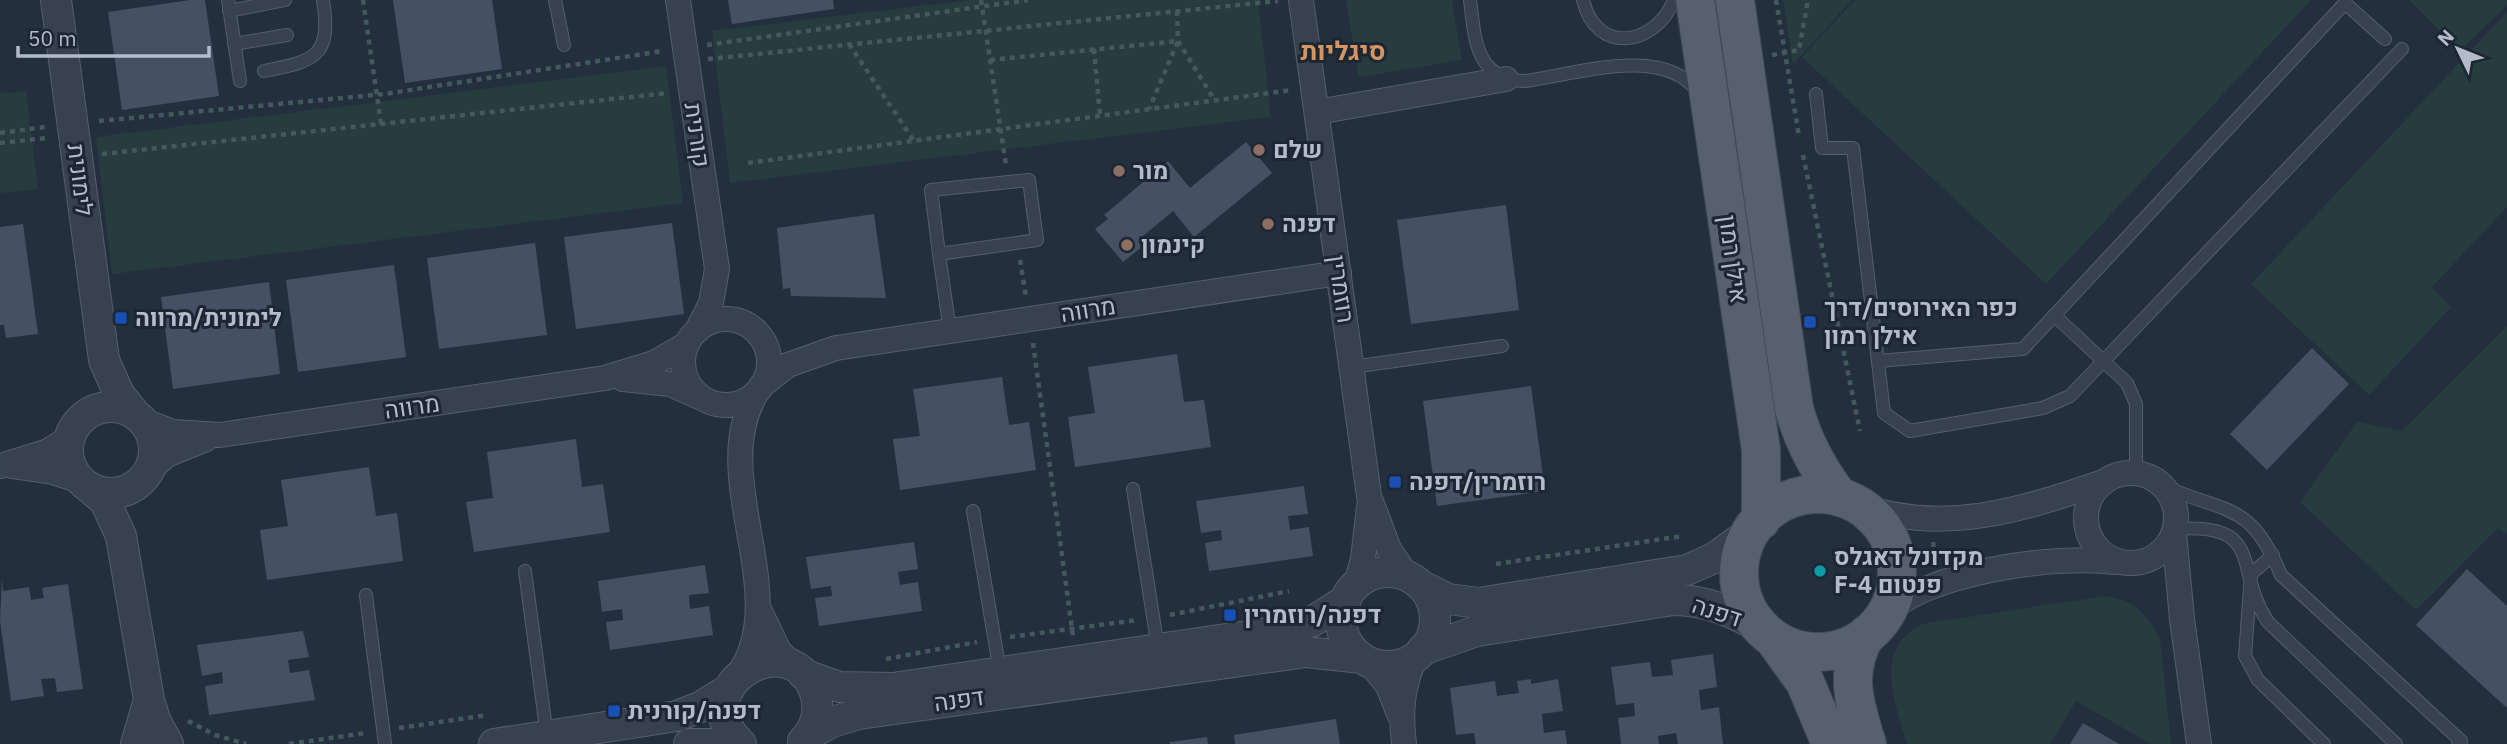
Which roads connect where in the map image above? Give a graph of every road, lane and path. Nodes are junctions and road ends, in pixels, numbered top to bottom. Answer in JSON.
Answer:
{"nodes":[{"id":1,"x":56,"y":0,"type":"edge"},
{"id":2,"x":285,"y":0,"type":"edge"},
{"id":3,"x":323,"y":0,"type":"edge"},
{"id":4,"x":363,"y":0,"type":"edge"},
{"id":5,"x":555,"y":0,"type":"edge"},
{"id":6,"x":678,"y":0,"type":"edge"},
{"id":7,"x":1028,"y":0,"type":"edge"},
{"id":8,"x":1292,"y":0,"type":"edge"},
{"id":9,"x":1301,"y":0,"type":"edge"},
{"id":10,"x":1470,"y":0,"type":"edge"},
{"id":11,"x":1583,"y":0,"type":"edge"},
{"id":12,"x":1674,"y":0,"type":"edge"},
{"id":13,"x":1695,"y":0,"type":"edge"},
{"id":14,"x":1735,"y":0,"type":"edge"},
{"id":15,"x":1776,"y":0,"type":"edge"},
{"id":16,"x":1808,"y":0,"type":"edge"},
{"id":17,"x":981,"y":3,"type":"edge"},
{"id":18,"x":228,"y":6,"type":"edge"},
{"id":19,"x":1177,"y":11,"type":"junction"},
{"id":20,"x":986,"y":30,"type":"junction"},
{"id":21,"x":287,"y":35,"type":"dead end"},
{"id":22,"x":2385,"y":39,"type":"dead end"},
{"id":23,"x":1178,"y":41,"type":"junction"},
{"id":24,"x":234,"y":44,"type":"junction"},
{"id":25,"x":849,"y":44,"type":"junction"},
{"id":26,"x":564,"y":45,"type":"dead end"},
{"id":27,"x":1094,"y":49,"type":"junction"},
{"id":28,"x":2402,"y":50,"type":"dead end"},
{"id":29,"x":1783,"y":53,"type":"junction"},
{"id":30,"x":686,"y":55,"type":"junction"},
{"id":31,"x":990,"y":60,"type":"junction"},
{"id":32,"x":1744,"y":60,"type":"junction"},
{"id":33,"x":264,"y":71,"type":"dead end"},
{"id":34,"x":1506,"y":79,"type":"junction"},
{"id":35,"x":240,"y":80,"type":"dead end"},
{"id":36,"x":1313,"y":87,"type":"junction"},
{"id":37,"x":691,"y":91,"type":"junction"},
{"id":38,"x":376,"y":94,"type":"junction"},
{"id":39,"x":1816,"y":94,"type":"dead end"},
{"id":40,"x":1215,"y":101,"type":"junction"},
{"id":41,"x":1149,"y":110,"type":"junction"},
{"id":42,"x":1317,"y":112,"type":"junction"},
{"id":43,"x":1100,"y":116,"type":"junction"},
{"id":44,"x":1712,"y":117,"type":"junction"},
{"id":45,"x":381,"y":124,"type":"junction"},
{"id":46,"x":1000,"y":129,"type":"junction"},
{"id":47,"x":0,"y":133,"type":"edge"},
{"id":48,"x":68,"y":139,"type":"junction"},
{"id":49,"x":914,"y":141,"type":"junction"},
{"id":50,"x":0,"y":143,"type":"edge"},
{"id":51,"x":748,"y":163,"type":"dead end"},
{"id":52,"x":1009,"y":182,"type":"junction"},
{"id":53,"x":1018,"y":243,"type":"junction"},
{"id":54,"x":939,"y":254,"type":"junction"},
{"id":55,"x":717,"y":269,"type":"junction"},
{"id":56,"x":1339,"y":273,"type":"junction"},
{"id":57,"x":2054,"y":315,"type":"junction"},
{"id":58,"x":1029,"y":319,"type":"junction"},
{"id":59,"x":950,"y":331,"type":"junction"},
{"id":60,"x":756,"y":332,"type":"junction"},
{"id":61,"x":692,"y":338,"type":"junction"},
{"id":62,"x":1502,"y":346,"type":"dead end"},
{"id":63,"x":836,"y":348,"type":"junction"},
{"id":64,"x":104,"y":360,"type":"junction"},
{"id":65,"x":1878,"y":361,"type":"junction"},
{"id":66,"x":2104,"y":361,"type":"junction"},
{"id":67,"x":1352,"y":367,"type":"junction"},
{"id":68,"x":605,"y":379,"type":"junction"},
{"id":69,"x":759,"y":389,"type":"junction"},
{"id":70,"x":705,"y":400,"type":"junction"},
{"id":71,"x":138,"y":417,"type":"junction"},
{"id":72,"x":77,"y":427,"type":"junction"},
{"id":73,"x":1860,"y":431,"type":"dead end"},
{"id":74,"x":220,"y":435,"type":"junction"},
{"id":75,"x":740,"y":459,"type":"junction"},
{"id":76,"x":4,"y":466,"type":"edge"},
{"id":77,"x":2136,"y":473,"type":"junction"},
{"id":78,"x":144,"y":476,"type":"junction"},
{"id":79,"x":2103,"y":482,"type":"junction"},
{"id":80,"x":84,"y":484,"type":"junction"},
{"id":81,"x":2162,"y":485,"type":"junction"},
{"id":82,"x":1133,"y":489,"type":"dead end"},
{"id":83,"x":1369,"y":496,"type":"junction"},
{"id":84,"x":1848,"y":501,"type":"junction"},
{"id":85,"x":973,"y":511,"type":"dead end"},
{"id":86,"x":1930,"y":521,"type":"junction"},
{"id":87,"x":1757,"y":525,"type":"junction"},
{"id":88,"x":2174,"y":531,"type":"junction"},
{"id":89,"x":1683,"y":536,"type":"dead end"},
{"id":90,"x":124,"y":549,"type":"junction"},
{"id":91,"x":2273,"y":555,"type":"junction"},
{"id":92,"x":2122,"y":563,"type":"junction"},
{"id":93,"x":1496,"y":564,"type":"dead end"},
{"id":94,"x":525,"y":571,"type":"dead end"},
{"id":95,"x":2251,"y":574,"type":"junction"},
{"id":96,"x":1414,"y":580,"type":"junction"},
{"id":97,"x":1939,"y":583,"type":"junction"},
{"id":98,"x":1289,"y":592,"type":"dead end"},
{"id":99,"x":1351,"y":592,"type":"junction"},
{"id":100,"x":366,"y":595,"type":"dead end"},
{"id":101,"x":758,"y":606,"type":"junction"},
{"id":102,"x":1153,"y":618,"type":"junction"},
{"id":103,"x":2182,"y":619,"type":"junction"},
{"id":104,"x":1875,"y":626,"type":"junction"},
{"id":105,"x":1072,"y":629,"type":"junction"},
{"id":106,"x":1769,"y":635,"type":"junction"},
{"id":107,"x":994,"y":639,"type":"junction"},
{"id":108,"x":1158,"y":649,"type":"junction"},
{"id":109,"x":1419,"y":653,"type":"junction"},
{"id":110,"x":885,"y":659,"type":"dead end"},
{"id":111,"x":1365,"y":659,"type":"junction"},
{"id":112,"x":1076,"y":661,"type":"junction"},
{"id":113,"x":800,"y":672,"type":"junction"},
{"id":114,"x":1000,"y":672,"type":"junction"},
{"id":115,"x":733,"y":683,"type":"junction"},
{"id":116,"x":149,"y":701,"type":"junction"},
{"id":117,"x":547,"y":736,"type":"junction"},
{"id":118,"x":1403,"y":736,"type":"edge"},
{"id":119,"x":805,"y":739,"type":"edge"},
{"id":120,"x":136,"y":744,"type":"edge"},
{"id":121,"x":168,"y":744,"type":"edge"},
{"id":122,"x":385,"y":744,"type":"edge"},
{"id":123,"x":494,"y":744,"type":"edge"},
{"id":124,"x":689,"y":744,"type":"edge"},
{"id":125,"x":714,"y":744,"type":"edge"},
{"id":126,"x":741,"y":744,"type":"edge"},
{"id":127,"x":1831,"y":744,"type":"edge"},
{"id":128,"x":1867,"y":744,"type":"edge"},
{"id":129,"x":2199,"y":744,"type":"edge"},
{"id":130,"x":2324,"y":744,"type":"edge"},
{"id":131,"x":2396,"y":744,"type":"edge"},
{"id":132,"x":2458,"y":744,"type":"edge"}],
"edges":[{"from":1,"to":48,"type":"street","name":"לימונית"},
{"from":2,"to":18,"type":"lane"},
{"from":3,"to":33,"type":"lane"},
{"from":4,"to":38,"type":"path"},
{"from":5,"to":26,"type":"lane"},
{"from":6,"to":30,"type":"street","name":"קורנית"},
{"from":7,"to":17,"type":"path"},
{"from":8,"to":19,"type":"path"},
{"from":9,"to":36,"type":"street","name":"רוזמרין"},
{"from":10,"to":34,"type":"lane"},
{"from":11,"to":12,"type":"lane"},
{"from":13,"to":44,"type":"main road","name":"אילן רמון"},
{"from":14,"to":32,"type":"main road","name":"אילן רמון"},
{"from":15,"to":29,"type":"path"},
{"from":16,"to":29,"type":"path"},
{"from":17,"to":20,"type":"path"},
{"from":17,"to":30,"type":"path"},
{"from":18,"to":24,"type":"lane"},
{"from":19,"to":20,"type":"path"},
{"from":19,"to":23,"type":"path"},
{"from":20,"to":25,"type":"path"},
{"from":20,"to":31,"type":"path"},
{"from":21,"to":24,"type":"lane"},
{"from":22,"to":57,"type":"lane"},
{"from":23,"to":27,"type":"path"},
{"from":23,"to":40,"type":"path"},
{"from":23,"to":41,"type":"path"},
{"from":24,"to":35,"type":"lane"},
{"from":25,"to":30,"type":"path"},
{"from":25,"to":49,"type":"path"},
{"from":27,"to":31,"type":"path"},
{"from":27,"to":43,"type":"path"},
{"from":28,"to":66,"type":"lane"},
{"from":29,"to":32,"type":"path"},
{"from":29,"to":73,"type":"path"},
{"from":30,"to":37,"type":"street","name":"קורנית"},
{"from":30,"to":38,"type":"path"},
{"from":31,"to":46,"type":"path"},
{"from":32,"to":84,"type":"main road","name":"אילן רמון"},
{"from":34,"to":42,"type":"street"},
{"from":34,"to":44,"type":"lane"},
{"from":36,"to":40,"type":"path"},
{"from":36,"to":42,"type":"street","name":"רוזמרין"},
{"from":37,"to":45,"type":"path"},
{"from":37,"to":55,"type":"street","name":"קורנית"},
{"from":38,"to":45,"type":"path"},
{"from":38,"to":48,"type":"path"},
{"from":39,"to":65,"type":"lane"},
{"from":40,"to":41,"type":"path"},
{"from":41,"to":43,"type":"path"},
{"from":42,"to":56,"type":"street","name":"רוזמרין"},
{"from":43,"to":46,"type":"path"},
{"from":44,"to":87,"type":"main road","name":"אילן רמון"},
{"from":45,"to":48,"type":"path"},
{"from":46,"to":49,"type":"path"},
{"from":46,"to":52,"type":"path"},
{"from":47,"to":48,"type":"path"},
{"from":48,"to":50,"type":"path"},
{"from":48,"to":64,"type":"street","name":"לימונית"},
{"from":49,"to":51,"type":"path"},
{"from":52,"to":53,"type":"lane"},
{"from":52,"to":54,"type":"lane"},
{"from":53,"to":54,"type":"lane"},
{"from":53,"to":58,"type":"path"},
{"from":54,"to":59,"type":"lane"},
{"from":55,"to":60,"type":"street","name":"קורנית"},
{"from":55,"to":61,"type":"street","name":"קורנית"},
{"from":56,"to":58,"type":"street","name":"מרווה"},
{"from":56,"to":67,"type":"street","name":"רוזמרין"},
{"from":57,"to":65,"type":"lane"},
{"from":57,"to":66,"type":"lane"},
{"from":58,"to":59,"type":"street","name":"מרווה"},
{"from":58,"to":105,"type":"path"},
{"from":59,"to":63,"type":"street","name":"מרווה"},
{"from":60,"to":61,"type":"street"},
{"from":60,"to":63,"type":"street","name":"מרווה"},
{"from":60,"to":69,"type":"street"},
{"from":61,"to":68,"type":"street","name":"מרווה"},
{"from":61,"to":70,"type":"street"},
{"from":62,"to":67,"type":"lane"},
{"from":63,"to":69,"type":"street","name":"מרווה"},
{"from":64,"to":71,"type":"street","name":"לימונית"},
{"from":64,"to":72,"type":"street","name":"לימונית"},
{"from":65,"to":66,"type":"lane"},
{"from":66,"to":77,"type":"lane"},
{"from":67,"to":83,"type":"street","name":"רוזמרין"},
{"from":68,"to":70,"type":"street","name":"מרווה"},
{"from":68,"to":74,"type":"street","name":"מרווה"},
{"from":69,"to":70,"type":"street"},
{"from":69,"to":75,"type":"street"},
{"from":70,"to":75,"type":"street"},
{"from":71,"to":72,"type":"street"},
{"from":71,"to":74,"type":"street","name":"מרווה"},
{"from":71,"to":78,"type":"street"},
{"from":72,"to":76,"type":"street"},
{"from":72,"to":80,"type":"street"},
{"from":74,"to":78,"type":"street","name":"מרווה"},
{"from":75,"to":101,"type":"street"},
{"from":76,"to":80,"type":"street"},
{"from":77,"to":79,"type":"street"},
{"from":77,"to":81,"type":"street"},
{"from":78,"to":80,"type":"street"},
{"from":78,"to":90,"type":"street"},
{"from":79,"to":86,"type":"street"},
{"from":79,"to":92,"type":"street"},
{"from":80,"to":90,"type":"street"},
{"from":81,"to":88,"type":"street"},
{"from":81,"to":91,"type":"lane"},
{"from":82,"to":102,"type":"lane"},
{"from":83,"to":96,"type":"street","name":"רוזמרין"},
{"from":83,"to":99,"type":"street","name":"רוזמרין"},
{"from":84,"to":86,"type":"street"},
{"from":84,"to":87,"type":"main road"},
{"from":84,"to":104,"type":"main road"},
{"from":85,"to":107,"type":"lane"},
{"from":86,"to":97,"type":"path"},
{"from":87,"to":96,"type":"street","name":"דפנה"},
{"from":87,"to":106,"type":"main road"},
{"from":88,"to":92,"type":"street"},
{"from":88,"to":95,"type":"lane"},
{"from":88,"to":103,"type":"street"},
{"from":89,"to":93,"type":"path"},
{"from":90,"to":116,"type":"street"},
{"from":91,"to":95,"type":"lane"},
{"from":91,"to":132,"type":"lane"},
{"from":92,"to":97,"type":"street"},
{"from":92,"to":103,"type":"street"},
{"from":94,"to":117,"type":"lane"},
{"from":95,"to":130,"type":"lane"},
{"from":95,"to":131,"type":"lane"},
{"from":96,"to":99,"type":"street"},
{"from":96,"to":109,"type":"street"},
{"from":97,"to":104,"type":"street"},
{"from":98,"to":102,"type":"path"},
{"from":99,"to":108,"type":"street","name":"דפנה"},
{"from":99,"to":111,"type":"street"},
{"from":100,"to":122,"type":"lane"},
{"from":101,"to":113,"type":"street"},
{"from":101,"to":115,"type":"street"},
{"from":102,"to":105,"type":"path"},
{"from":102,"to":108,"type":"lane"},
{"from":103,"to":129,"type":"street"},
{"from":104,"to":106,"type":"main road"},
{"from":104,"to":128,"type":"main road"},
{"from":105,"to":107,"type":"path"},
{"from":105,"to":112,"type":"path"},
{"from":106,"to":109,"type":"street","name":"דפנה"},
{"from":106,"to":127,"type":"main road"},
{"from":107,"to":110,"type":"path"},
{"from":107,"to":114,"type":"lane"},
{"from":108,"to":112,"type":"street","name":"דפנה"},
{"from":109,"to":111,"type":"street"},
{"from":109,"to":118,"type":"street"},
{"from":111,"to":118,"type":"street"},
{"from":111,"to":119,"type":"street","name":"דפנה"},
{"from":112,"to":114,"type":"street","name":"דפנה"},
{"from":113,"to":114,"type":"street","name":"דפנה"},
{"from":113,"to":115,"type":"street","name":"דפנה"},
{"from":113,"to":119,"type":"street"},
{"from":115,"to":117,"type":"street"},
{"from":115,"to":126,"type":"street"},
{"from":116,"to":120,"type":"street"},
{"from":116,"to":121,"type":"street"},
{"from":117,"to":123,"type":"street"},
{"from":124,"to":125,"type":"street"}]}
